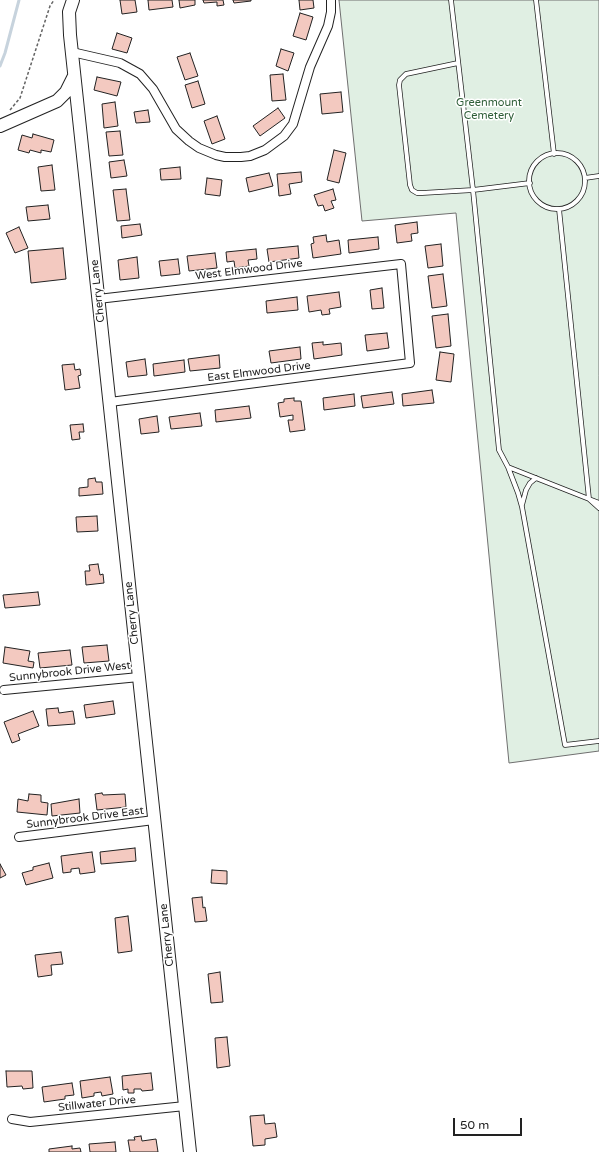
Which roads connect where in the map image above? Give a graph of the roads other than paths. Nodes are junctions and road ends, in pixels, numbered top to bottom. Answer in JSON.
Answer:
{"nodes":[{"id":1,"x":73,"y":0,"type":"edge"},
{"id":2,"x":331,"y":0,"type":"edge"},
{"id":3,"x":450,"y":0,"type":"edge"},
{"id":4,"x":536,"y":0,"type":"edge"},
{"id":5,"x":72,"y":52,"type":"junction"},
{"id":6,"x":458,"y":62,"type":"junction"},
{"id":7,"x":74,"y":74,"type":"junction"},
{"id":8,"x":0,"y":126,"type":"edge"},
{"id":9,"x":554,"y":154,"type":"junction"},
{"id":10,"x":599,"y":176,"type":"edge"},
{"id":11,"x":585,"y":178,"type":"junction"},
{"id":12,"x":530,"y":183,"type":"junction"},
{"id":13,"x":473,"y":190,"type":"junction"},
{"id":14,"x":559,"y":209,"type":"junction"},
{"id":15,"x":98,"y":299,"type":"junction"},
{"id":16,"x":410,"y":363,"type":"joint"},
{"id":17,"x":110,"y":402,"type":"junction"},
{"id":18,"x":508,"y":467,"type":"junction"},
{"id":19,"x":536,"y":478,"type":"junction"},
{"id":20,"x":589,"y":499,"type":"junction"},
{"id":21,"x":599,"y":502,"type":"edge"},
{"id":22,"x":522,"y":508,"type":"junction"},
{"id":23,"x":599,"y":508,"type":"edge"},
{"id":24,"x":139,"y":677,"type":"junction"},
{"id":25,"x":4,"y":690,"type":"dead end"},
{"id":26,"x":599,"y":741,"type":"edge"},
{"id":27,"x":154,"y":820,"type":"junction"},
{"id":28,"x":19,"y":837,"type":"dead end"},
{"id":29,"x":185,"y":1106,"type":"junction"},
{"id":30,"x":12,"y":1119,"type":"dead end"},
{"id":31,"x":190,"y":1152,"type":"edge"}],
"edges":[{"from":1,"to":5,"type":"street","name":"Cherry Lane"},
{"from":2,"to":5,"type":"street"},
{"from":3,"to":6,"type":"lane"},
{"from":4,"to":9,"type":"lane"},
{"from":5,"to":7,"type":"street","name":"Cherry Lane"},
{"from":6,"to":13,"type":"lane"},
{"from":6,"to":13,"type":"lane"},
{"from":7,"to":8,"type":"street","name":"Cherry Lane"},
{"from":7,"to":15,"type":"street","name":"Cherry Lane"},
{"from":9,"to":11,"type":"lane"},
{"from":9,"to":12,"type":"lane"},
{"from":10,"to":11,"type":"lane"},
{"from":11,"to":14,"type":"lane"},
{"from":12,"to":13,"type":"lane"},
{"from":12,"to":14,"type":"lane"},
{"from":13,"to":18,"type":"lane"},
{"from":14,"to":20,"type":"lane"},
{"from":15,"to":16,"type":"street","name":"West Elmwood Drive"},
{"from":15,"to":17,"type":"street","name":"Cherry Lane"},
{"from":16,"to":17,"type":"street","name":"East Elmwood Drive"},
{"from":17,"to":24,"type":"street","name":"Cherry Lane"},
{"from":18,"to":19,"type":"lane"},
{"from":18,"to":22,"type":"lane"},
{"from":19,"to":20,"type":"lane"},
{"from":19,"to":22,"type":"lane"},
{"from":20,"to":21,"type":"lane"},
{"from":20,"to":23,"type":"lane"},
{"from":22,"to":26,"type":"lane"},
{"from":24,"to":25,"type":"street","name":"Sunnybrook Drive West"},
{"from":24,"to":27,"type":"street","name":"Cherry Lane"},
{"from":27,"to":28,"type":"street","name":"Sunnybrook Drive East"},
{"from":27,"to":29,"type":"street","name":"Cherry Lane"},
{"from":29,"to":30,"type":"street","name":"Stillwater Drive"},
{"from":29,"to":31,"type":"street","name":"Cherry Lane"}]}
